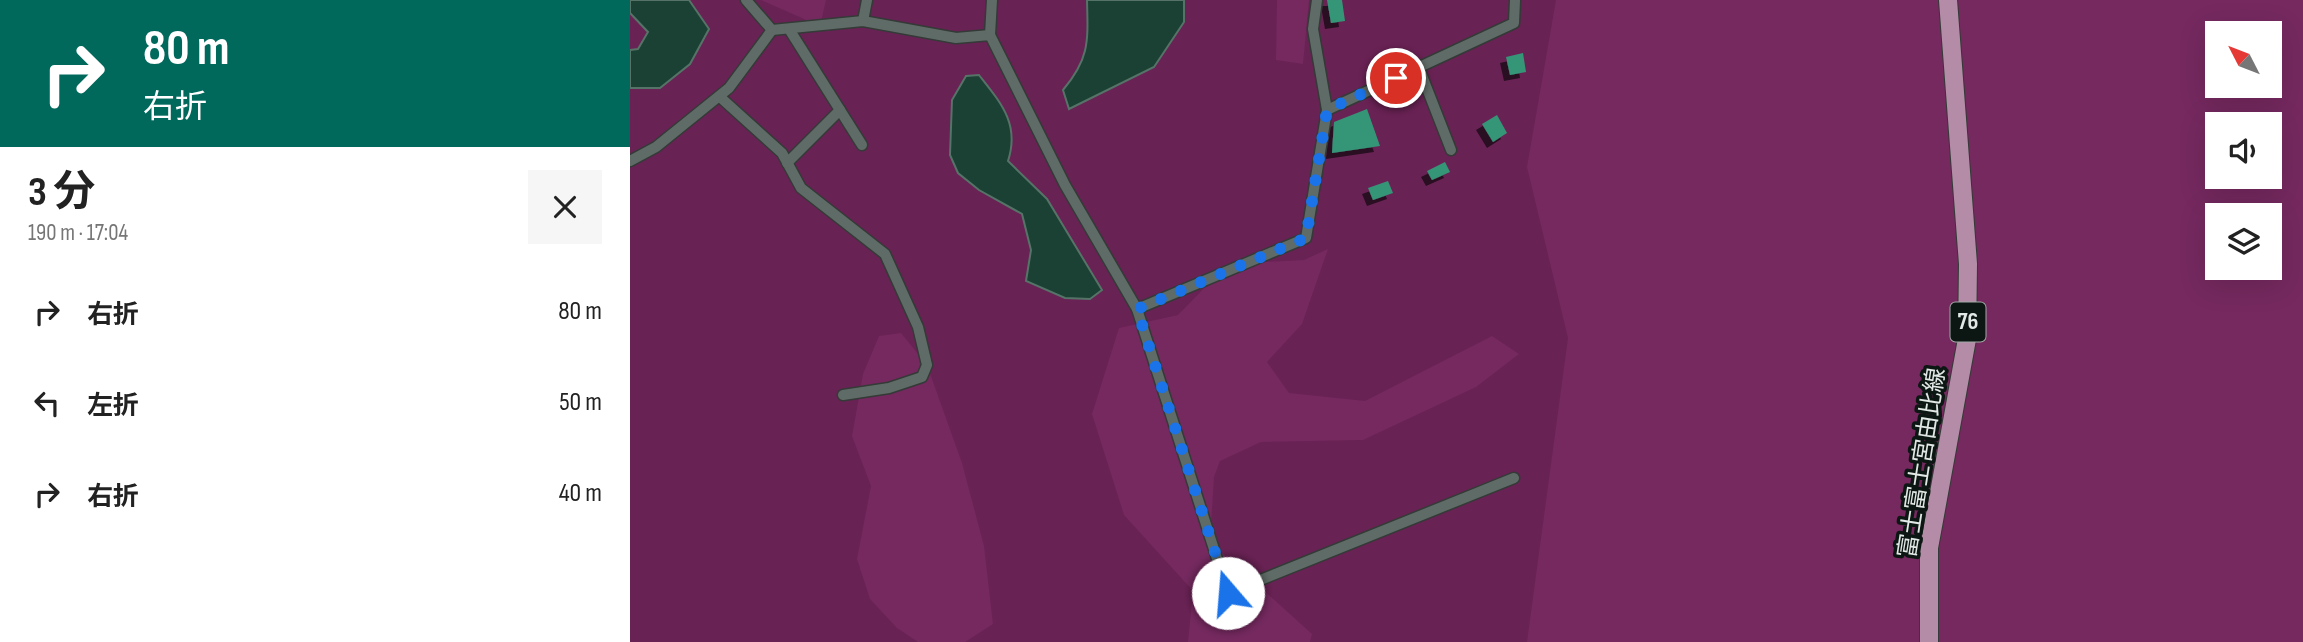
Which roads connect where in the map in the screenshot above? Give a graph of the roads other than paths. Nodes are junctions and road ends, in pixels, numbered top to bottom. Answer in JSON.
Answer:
{"nodes":[{"id":1,"x":746,"y":0,"type":"edge"},
{"id":2,"x":867,"y":0,"type":"edge"},
{"id":3,"x":992,"y":0,"type":"edge"},
{"id":4,"x":1317,"y":0,"type":"edge"},
{"id":5,"x":1515,"y":0,"type":"edge"},
{"id":6,"x":1948,"y":0,"type":"edge"},
{"id":7,"x":863,"y":21,"type":"junction"},
{"id":8,"x":789,"y":29,"type":"junction"},
{"id":9,"x":772,"y":30,"type":"junction"},
{"id":10,"x":990,"y":34,"type":"junction"},
{"id":11,"x":1419,"y":68,"type":"junction"},
{"id":12,"x":720,"y":97,"type":"junction"},
{"id":13,"x":840,"y":110,"type":"junction"},
{"id":14,"x":1327,"y":110,"type":"junction"},
{"id":15,"x":862,"y":145,"type":"dead end"},
{"id":16,"x":1451,"y":150,"type":"dead end"},
{"id":17,"x":630,"y":161,"type":"edge"},
{"id":18,"x":787,"y":163,"type":"junction"},
{"id":19,"x":1137,"y":309,"type":"junction"},
{"id":20,"x":843,"y":395,"type":"dead end"},
{"id":21,"x":1514,"y":478,"type":"dead end"},
{"id":22,"x":1928,"y":642,"type":"edge"}],
"edges":[{"from":1,"to":9,"type":"lane"},
{"from":2,"to":7,"type":"lane"},
{"from":3,"to":10,"type":"lane"},
{"from":4,"to":14,"type":"lane"},
{"from":5,"to":11,"type":"lane"},
{"from":6,"to":22,"type":"main road","name":"富士富士宮由比線","number":"76"},
{"from":7,"to":8,"type":"lane"},
{"from":7,"to":10,"type":"lane"},
{"from":8,"to":9,"type":"lane"},
{"from":8,"to":13,"type":"lane"},
{"from":9,"to":12,"type":"lane"},
{"from":10,"to":19,"type":"lane"},
{"from":11,"to":14,"type":"lane"},
{"from":11,"to":16,"type":"lane"},
{"from":12,"to":17,"type":"lane"},
{"from":12,"to":18,"type":"lane"},
{"from":13,"to":15,"type":"lane"},
{"from":13,"to":18,"type":"lane"},
{"from":14,"to":19,"type":"lane"},
{"from":18,"to":20,"type":"lane"},
{"from":19,"to":21,"type":"lane"}]}
